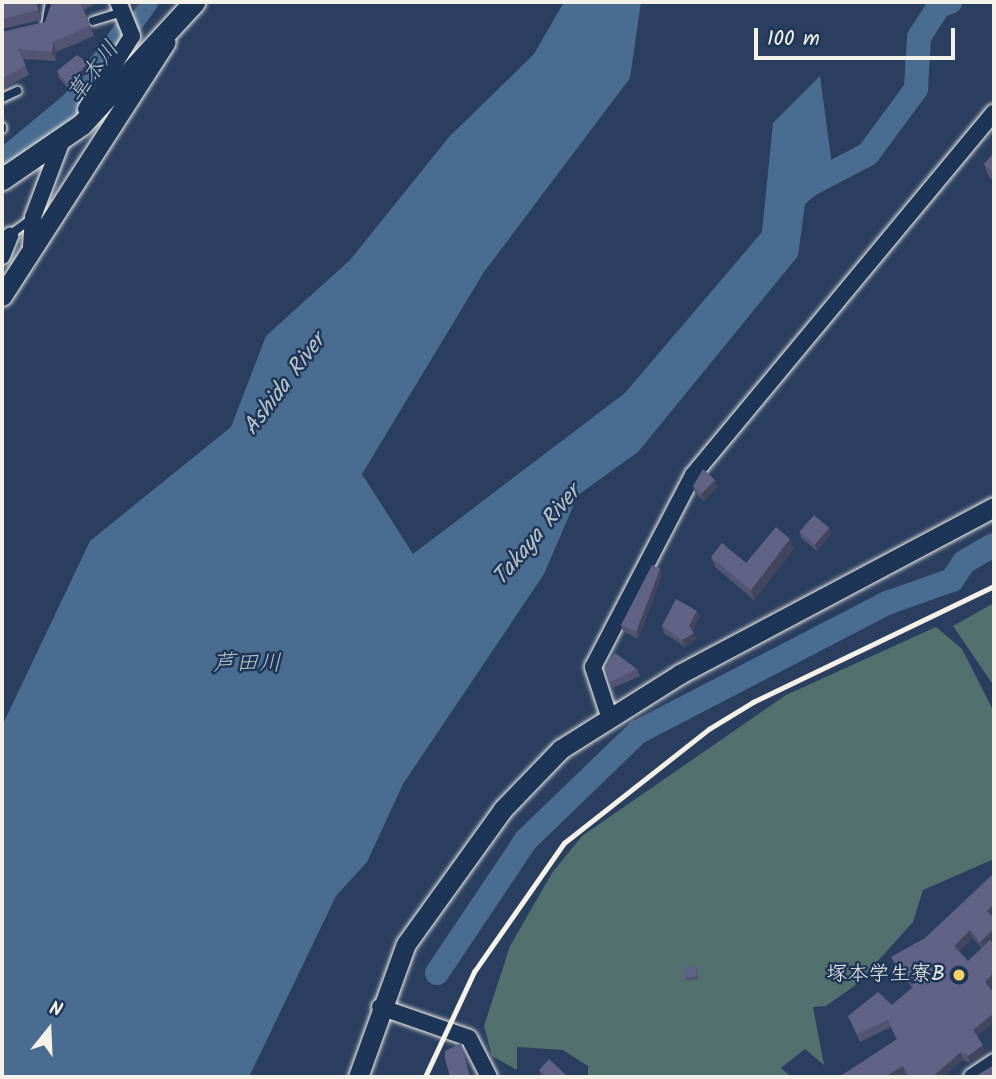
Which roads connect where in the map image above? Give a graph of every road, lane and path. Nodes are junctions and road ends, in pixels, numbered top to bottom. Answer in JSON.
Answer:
{"nodes":[{"id":1,"x":50,"y":2,"type":"edge"},
{"id":2,"x":192,"y":5,"type":"edge"},
{"id":3,"x":125,"y":16,"type":"edge"},
{"id":4,"x":93,"y":21,"type":"dead end"},
{"id":5,"x":36,"y":28,"type":"edge"},
{"id":6,"x":17,"y":91,"type":"dead end"},
{"id":7,"x":2,"y":99,"type":"edge"},
{"id":8,"x":994,"y":113,"type":"edge"},
{"id":9,"x":82,"y":124,"type":"junction"},
{"id":10,"x":61,"y":143,"type":"junction"},
{"id":11,"x":2,"y":179,"type":"edge"},
{"id":12,"x":33,"y":217,"type":"junction"},
{"id":13,"x":6,"y":237,"type":"edge"},
{"id":14,"x":31,"y":246,"type":"junction"},
{"id":15,"x":2,"y":256,"type":"edge"},
{"id":16,"x":2,"y":296,"type":"edge"},
{"id":17,"x":994,"y":507,"type":"edge"},
{"id":18,"x":609,"y":716,"type":"junction"},
{"id":19,"x":380,"y":1007,"type":"junction"},
{"id":20,"x":994,"y":1062,"type":"edge"},
{"id":21,"x":358,"y":1077,"type":"edge"},
{"id":22,"x":489,"y":1077,"type":"edge"},
{"id":23,"x":972,"y":1077,"type":"edge"}],
"edges":[{"from":1,"to":5,"type":"lane"},
{"from":2,"to":9,"type":"main road"},
{"from":2,"to":14,"type":"street"},
{"from":3,"to":4,"type":"lane"},
{"from":3,"to":9,"type":"street"},
{"from":6,"to":7,"type":"lane"},
{"from":8,"to":18,"type":"street"},
{"from":9,"to":10,"type":"main road"},
{"from":10,"to":11,"type":"main road"},
{"from":10,"to":12,"type":"street"},
{"from":12,"to":13,"type":"lane"},
{"from":12,"to":14,"type":"street"},
{"from":13,"to":15,"type":"street"},
{"from":14,"to":16,"type":"street"},
{"from":17,"to":18,"type":"street"},
{"from":18,"to":19,"type":"street"},
{"from":19,"to":21,"type":"street"},
{"from":19,"to":22,"type":"street"},
{"from":20,"to":23,"type":"street"}]}
